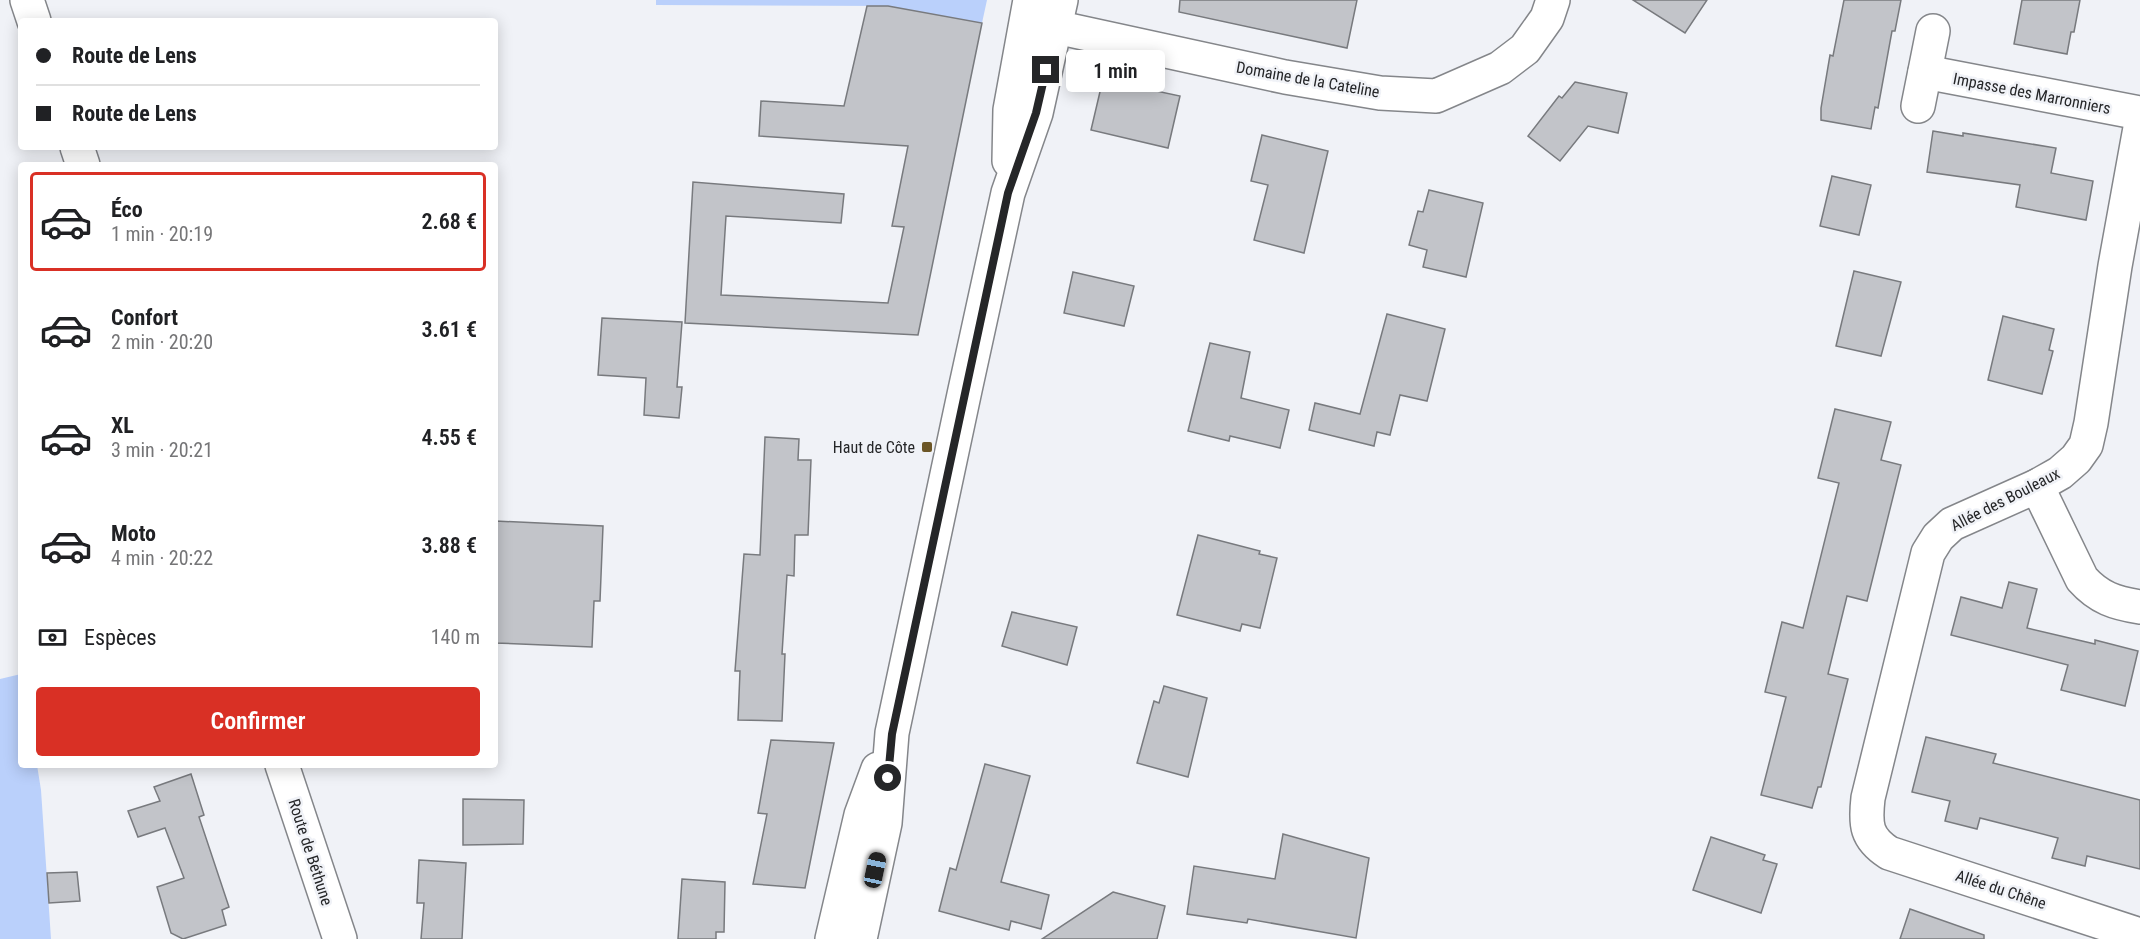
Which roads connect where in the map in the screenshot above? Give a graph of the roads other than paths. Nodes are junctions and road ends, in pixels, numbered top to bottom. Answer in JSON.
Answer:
{"nodes":[{"id":1,"x":27,"y":0,"type":"edge"},
{"id":2,"x":1553,"y":0,"type":"edge"},
{"id":3,"x":1043,"y":11,"type":"edge"},
{"id":4,"x":33,"y":18,"type":"edge"},
{"id":5,"x":1933,"y":31,"type":"dead end"},
{"id":6,"x":1925,"y":72,"type":"junction"},
{"id":7,"x":1918,"y":106,"type":"dead end"},
{"id":8,"x":2140,"y":113,"type":"edge"},
{"id":9,"x":2140,"y":128,"type":"edge"},
{"id":10,"x":2127,"y":269,"type":"edge"},
{"id":11,"x":2037,"y":486,"type":"junction"},
{"id":12,"x":2140,"y":608,"type":"edge"},
{"id":13,"x":283,"y":768,"type":"edge"},
{"id":14,"x":1869,"y":833,"type":"joint"},
{"id":15,"x":2140,"y":935,"type":"edge"},
{"id":16,"x":845,"y":938,"type":"edge"},
{"id":17,"x":340,"y":939,"type":"edge"}],
"edges":[{"from":1,"to":4,"type":"street"},
{"from":2,"to":3,"type":"street","name":"Domaine de la Cateline"},
{"from":3,"to":16,"type":"street"},
{"from":5,"to":6,"type":"street"},
{"from":6,"to":7,"type":"street"},
{"from":6,"to":8,"type":"street","name":"Impasse des Marronniers"},
{"from":9,"to":10,"type":"street","name":"Allée des Bouleaux"},
{"from":10,"to":11,"type":"street","name":"Allée des Bouleaux"},
{"from":11,"to":12,"type":"street"},
{"from":11,"to":14,"type":"street","name":"Allée des Bouleaux"},
{"from":13,"to":17,"type":"street","name":"Route de Béthune"},
{"from":14,"to":15,"type":"street","name":"Allée du Chêne"}]}
